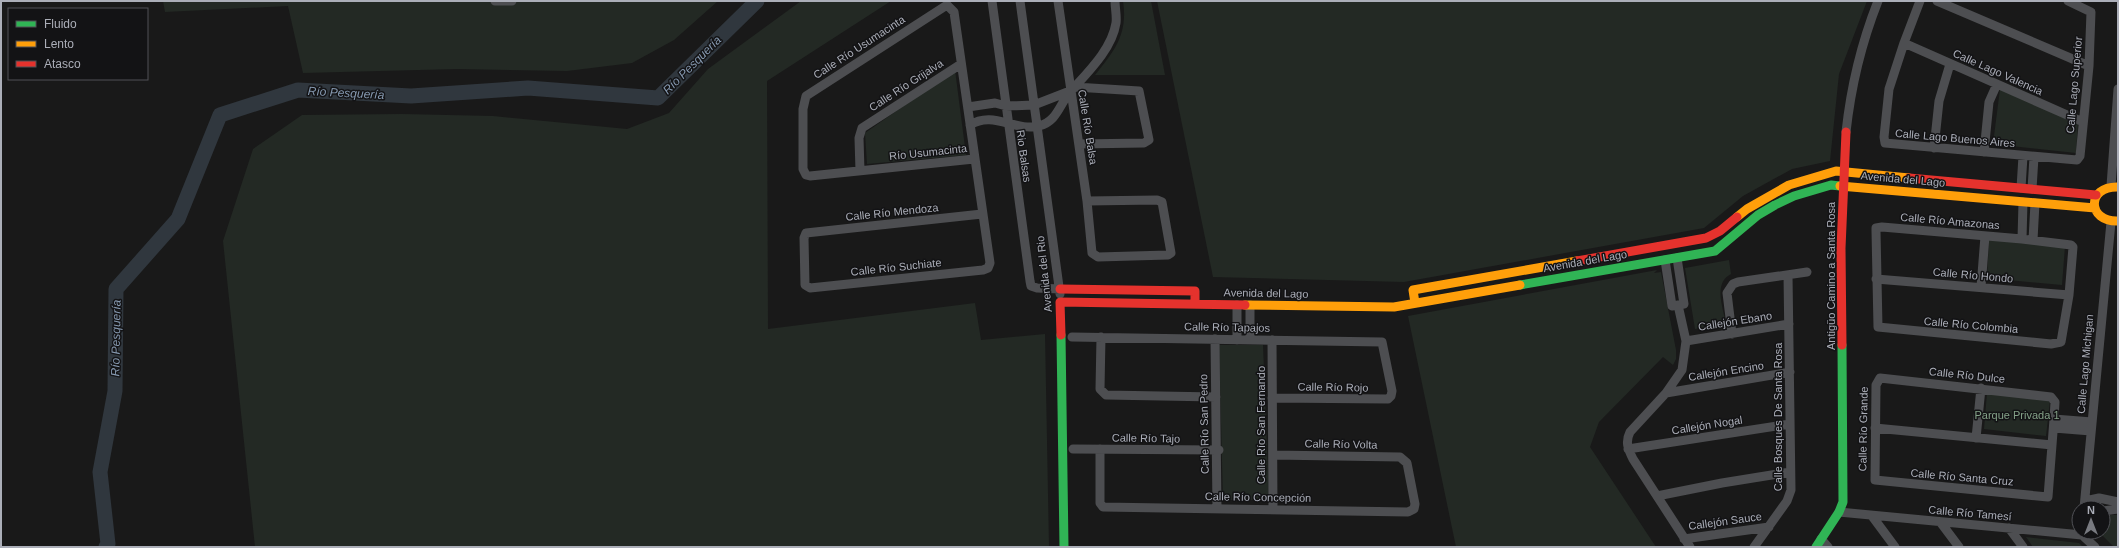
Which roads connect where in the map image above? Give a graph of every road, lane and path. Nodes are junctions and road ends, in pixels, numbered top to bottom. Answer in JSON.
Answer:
{"nodes":[{"id":1,"x":495,"y":1,"type":"edge"},
{"id":2,"x":512,"y":1,"type":"edge"},
{"id":3,"x":992,"y":1,"type":"edge"},
{"id":4,"x":1020,"y":1,"type":"edge"},
{"id":5,"x":1058,"y":1,"type":"edge"},
{"id":6,"x":1115,"y":1,"type":"edge"},
{"id":7,"x":1878,"y":1,"type":"edge"},
{"id":8,"x":1920,"y":1,"type":"edge"},
{"id":9,"x":1937,"y":1,"type":"edge"},
{"id":10,"x":2068,"y":1,"type":"edge"},
{"id":11,"x":947,"y":5,"type":"joint"},
{"id":12,"x":1904,"y":43,"type":"junction"},
{"id":13,"x":961,"y":64,"type":"junction"},
{"id":14,"x":1950,"y":64,"type":"junction"},
{"id":15,"x":2089,"y":66,"type":"junction"},
{"id":16,"x":1997,"y":84,"type":"junction"},
{"id":17,"x":1073,"y":89,"type":"junction"},
{"id":18,"x":2118,"y":89,"type":"edge"},
{"id":19,"x":806,"y":96,"type":"joint"},
{"id":20,"x":1034,"y":105,"type":"junction"},
{"id":21,"x":1006,"y":106,"type":"junction"},
{"id":22,"x":968,"y":107,"type":"junction"},
{"id":23,"x":1007,"y":122,"type":"junction"},
{"id":24,"x":2083,"y":122,"type":"junction"},
{"id":25,"x":970,"y":125,"type":"junction"},
{"id":26,"x":1037,"y":127,"type":"junction"},
{"id":27,"x":1079,"y":144,"type":"junction"},
{"id":28,"x":1934,"y":148,"type":"junction"},
{"id":29,"x":1984,"y":152,"type":"junction"},
{"id":30,"x":2023,"y":156,"type":"junction"},
{"id":31,"x":2034,"y":157,"type":"junction"},
{"id":32,"x":974,"y":159,"type":"junction"},
{"id":33,"x":2079,"y":159,"type":"joint"},
{"id":34,"x":860,"y":171,"type":"junction"},
{"id":35,"x":1844,"y":172,"type":"junction"},
{"id":36,"x":1976,"y":184,"type":"junction"},
{"id":37,"x":1844,"y":186,"type":"junction"},
{"id":38,"x":2114,"y":186,"type":"edge"},
{"id":39,"x":2021,"y":188,"type":"junction"},
{"id":40,"x":2032,"y":189,"type":"junction"},
{"id":41,"x":2096,"y":195,"type":"junction"},
{"id":42,"x":1974,"y":198,"type":"junction"},
{"id":43,"x":1087,"y":201,"type":"junction"},
{"id":44,"x":2023,"y":202,"type":"junction"},
{"id":45,"x":2035,"y":203,"type":"junction"},
{"id":46,"x":2094,"y":208,"type":"junction"},
{"id":47,"x":982,"y":214,"type":"junction"},
{"id":48,"x":2114,"y":222,"type":"edge"},
{"id":49,"x":1985,"y":236,"type":"junction"},
{"id":50,"x":2022,"y":239,"type":"junction"},
{"id":51,"x":2034,"y":240,"type":"junction"},
{"id":52,"x":1677,"y":258,"type":"junction"},
{"id":53,"x":1665,"y":260,"type":"junction"},
{"id":54,"x":1533,"y":269,"type":"junction"},
{"id":55,"x":1807,"y":272,"type":"dead end"},
{"id":56,"x":1788,"y":275,"type":"junction"},
{"id":57,"x":1876,"y":278,"type":"junction"},
{"id":58,"x":1535,"y":282,"type":"junction"},
{"id":59,"x":807,"y":287,"type":"joint"},
{"id":60,"x":1981,"y":287,"type":"junction"},
{"id":61,"x":1060,"y":289,"type":"junction"},
{"id":62,"x":2069,"y":295,"type":"junction"},
{"id":63,"x":1060,"y":302,"type":"junction"},
{"id":64,"x":1415,"y":303,"type":"junction"},
{"id":65,"x":1195,"y":304,"type":"junction"},
{"id":66,"x":1237,"y":304,"type":"junction"},
{"id":67,"x":1250,"y":305,"type":"junction"},
{"id":68,"x":1678,"y":305,"type":"junction"},
{"id":69,"x":1789,"y":324,"type":"junction"},
{"id":70,"x":1732,"y":334,"type":"junction"},
{"id":71,"x":1072,"y":337,"type":"dead end"},
{"id":72,"x":1101,"y":337,"type":"junction"},
{"id":73,"x":1215,"y":339,"type":"junction"},
{"id":74,"x":1237,"y":340,"type":"junction"},
{"id":75,"x":1250,"y":340,"type":"junction"},
{"id":76,"x":1272,"y":340,"type":"junction"},
{"id":77,"x":1686,"y":341,"type":"junction"},
{"id":78,"x":1790,"y":372,"type":"junction"},
{"id":79,"x":1878,"y":380,"type":"joint"},
{"id":80,"x":1981,"y":388,"type":"junction"},
{"id":81,"x":1666,"y":393,"type":"junction"},
{"id":82,"x":1391,"y":396,"type":"joint"},
{"id":83,"x":1216,"y":397,"type":"junction"},
{"id":84,"x":1272,"y":398,"type":"junction"},
{"id":85,"x":2054,"y":423,"type":"junction"},
{"id":86,"x":1790,"y":424,"type":"junction"},
{"id":87,"x":2092,"y":427,"type":"junction"},
{"id":88,"x":1875,"y":428,"type":"junction"},
{"id":89,"x":1976,"y":438,"type":"junction"},
{"id":90,"x":2052,"y":445,"type":"junction"},
{"id":91,"x":1073,"y":449,"type":"dead end"},
{"id":92,"x":1100,"y":449,"type":"junction"},
{"id":93,"x":1628,"y":449,"type":"junction"},
{"id":94,"x":1218,"y":450,"type":"junction"},
{"id":95,"x":1273,"y":455,"type":"junction"},
{"id":96,"x":1790,"y":472,"type":"junction"},
{"id":97,"x":1875,"y":480,"type":"joint"},
{"id":98,"x":1657,"y":496,"type":"junction"},
{"id":99,"x":2086,"y":500,"type":"edge"},
{"id":100,"x":2096,"y":500,"type":"edge"},
{"id":101,"x":2108,"y":500,"type":"edge"},
{"id":102,"x":1217,"y":509,"type":"junction"},
{"id":103,"x":1273,"y":509,"type":"junction"},
{"id":104,"x":1414,"y":509,"type":"joint"},
{"id":105,"x":1839,"y":512,"type":"junction"},
{"id":106,"x":1872,"y":516,"type":"junction"},
{"id":107,"x":1942,"y":523,"type":"junction"},
{"id":108,"x":1769,"y":527,"type":"junction"},
{"id":109,"x":2009,"y":528,"type":"junction"},
{"id":110,"x":2071,"y":532,"type":"edge"},
{"id":111,"x":1684,"y":539,"type":"junction"},
{"id":112,"x":1821,"y":539,"type":"junction"},
{"id":113,"x":1064,"y":547,"type":"edge"},
{"id":114,"x":1690,"y":547,"type":"edge"},
{"id":115,"x":1754,"y":547,"type":"edge"},
{"id":116,"x":1816,"y":547,"type":"edge"},
{"id":117,"x":1828,"y":547,"type":"edge"},
{"id":118,"x":1895,"y":547,"type":"edge"},
{"id":119,"x":1959,"y":547,"type":"edge"},
{"id":120,"x":2023,"y":547,"type":"edge"}],
"edges":[{"from":1,"to":2,"type":"street"},
{"from":3,"to":21,"type":"street","name":"Rio Balsas"},
{"from":4,"to":20,"type":"street","name":"Avenida del Rio"},
{"from":5,"to":17,"type":"street","name":"Calle Río Balsa"},
{"from":6,"to":17,"type":"street"},
{"from":7,"to":35,"type":"street","name":"Antigüo Camino a Santa Rosa"},
{"from":8,"to":12,"type":"street"},
{"from":9,"to":15,"type":"street"},
{"from":10,"to":15,"type":"street","name":"Calle Lago Superior"},
{"from":11,"to":13,"type":"street","name":"Río Usumacinta"},
{"from":11,"to":19,"type":"street","name":"Calle Río Usumacinta"},
{"from":12,"to":14,"type":"street","name":"Calle Lago Valencia"},
{"from":12,"to":28,"type":"street","name":"Calle Lago Buenos Aires"},
{"from":13,"to":22,"type":"street","name":"Río Usumacinta"},
{"from":13,"to":34,"type":"street","name":"Calle Río Grijalva"},
{"from":14,"to":16,"type":"street","name":"Calle Lago Valencia"},
{"from":14,"to":28,"type":"street"},
{"from":15,"to":24,"type":"street","name":"Calle Lago Superior"},
{"from":16,"to":24,"type":"street","name":"Calle Lago Valencia"},
{"from":16,"to":29,"type":"street"},
{"from":17,"to":20,"type":"street"},
{"from":17,"to":26,"type":"street"},
{"from":17,"to":27,"type":"street","name":"Calle Río Balsa"},
{"from":17,"to":27,"type":"street"},
{"from":18,"to":38,"type":"street"},
{"from":19,"to":34,"type":"street","name":"Río Usumacinta"},
{"from":20,"to":21,"type":"street"},
{"from":20,"to":26,"type":"street","name":"Avenida del Rio"},
{"from":21,"to":22,"type":"street"},
{"from":21,"to":23,"type":"street","name":"Rio Balsas"},
{"from":22,"to":25,"type":"street","name":"Río Usumacinta"},
{"from":23,"to":25,"type":"street"},
{"from":23,"to":26,"type":"street"},
{"from":23,"to":61,"type":"street","name":"Rio Balsas"},
{"from":24,"to":33,"type":"street","name":"Calle Lago Superior"},
{"from":25,"to":32,"type":"street","name":"Río Usumacinta"},
{"from":26,"to":61,"type":"street","name":"Avenida del Rio"},
{"from":27,"to":43,"type":"street","name":"Calle Río Balsa"},
{"from":28,"to":29,"type":"street","name":"Calle Lago Buenos Aires"},
{"from":29,"to":30,"type":"street","name":"Calle Lago Buenos Aires"},
{"from":30,"to":31,"type":"street","name":"Calle Lago Buenos Aires"},
{"from":30,"to":39,"type":"street","name":"Calle Lago Buenos Aires"},
{"from":31,"to":33,"type":"street","name":"Calle Lago Buenos Aires"},
{"from":31,"to":40,"type":"street"},
{"from":32,"to":34,"type":"street","name":"Río Usumacinta"},
{"from":32,"to":47,"type":"street"},
{"from":35,"to":36,"type":"street","name":"Avenida del Lago"},
{"from":35,"to":37,"type":"street","name":"Antigüo Camino a Santa Rosa"},
{"from":35,"to":54,"type":"street","name":"Avenida del Lago"},
{"from":36,"to":39,"type":"street","name":"Avenida del Lago"},
{"from":36,"to":42,"type":"street"},
{"from":37,"to":42,"type":"street","name":"Avenida del Lago"},
{"from":37,"to":52,"type":"street","name":"Avenida del Lago"},
{"from":37,"to":105,"type":"street","name":"Antigüo Camino a Santa Rosa"},
{"from":38,"to":41,"type":"street"},
{"from":39,"to":40,"type":"street","name":"Avenida del Lago"},
{"from":40,"to":41,"type":"street","name":"Avenida del Lago"},
{"from":41,"to":46,"type":"street"},
{"from":42,"to":44,"type":"street","name":"Avenida del Lago"},
{"from":43,"to":43,"type":"street","name":"Calle Río Balsa"},
{"from":44,"to":45,"type":"street","name":"Avenida del Lago"},
{"from":44,"to":50,"type":"street"},
{"from":45,"to":46,"type":"street","name":"Avenida del Lago"},
{"from":45,"to":51,"type":"street"},
{"from":46,"to":48,"type":"street"},
{"from":47,"to":59,"type":"street","name":"Calle Río Mendoza"},
{"from":47,"to":59,"type":"street","name":"Calle Río Suchiate"},
{"from":48,"to":87,"type":"street","name":"Calle Lago Michigan"},
{"from":49,"to":50,"type":"street","name":"Calle Río Amazonas"},
{"from":49,"to":57,"type":"street","name":"Calle Río Amazonas"},
{"from":49,"to":60,"type":"street"},
{"from":50,"to":51,"type":"street","name":"Calle Río Amazonas"},
{"from":51,"to":62,"type":"street","name":"Calle Río Amazonas"},
{"from":52,"to":53,"type":"street","name":"Avenida del Lago"},
{"from":52,"to":68,"type":"street"},
{"from":53,"to":58,"type":"street","name":"Avenida del Lago"},
{"from":53,"to":68,"type":"street"},
{"from":54,"to":58,"type":"street"},
{"from":54,"to":64,"type":"street","name":"Avenida del Lago"},
{"from":55,"to":56,"type":"street"},
{"from":56,"to":69,"type":"street","name":"Calle Bosques De Santa Rosa"},
{"from":56,"to":70,"type":"street"},
{"from":57,"to":60,"type":"street","name":"Calle Río Hondo"},
{"from":57,"to":62,"type":"street","name":"Calle Río Colombia"},
{"from":58,"to":64,"type":"street","name":"Avenida del Lago"},
{"from":60,"to":62,"type":"street","name":"Calle Río Hondo"},
{"from":61,"to":63,"type":"street","name":"Avenida del Rio"},
{"from":61,"to":65,"type":"street"},
{"from":63,"to":65,"type":"street","name":"Avenida del Lago"},
{"from":63,"to":113,"type":"street","name":"Avenida del Rio"},
{"from":64,"to":67,"type":"street","name":"Avenida del Lago"},
{"from":65,"to":66,"type":"street","name":"Avenida del Lago"},
{"from":66,"to":67,"type":"street","name":"Avenida del Lago"},
{"from":66,"to":74,"type":"street"},
{"from":67,"to":75,"type":"street"},
{"from":68,"to":77,"type":"street"},
{"from":69,"to":70,"type":"street","name":"Callejón Ebano"},
{"from":69,"to":78,"type":"street","name":"Calle Bosques De Santa Rosa"},
{"from":70,"to":77,"type":"street","name":"Callejón Ebano"},
{"from":71,"to":72,"type":"street","name":"Calle Río Tapajos"},
{"from":72,"to":73,"type":"street","name":"Calle Río Tapajos"},
{"from":72,"to":83,"type":"street"},
{"from":73,"to":74,"type":"street","name":"Calle Río Tapajos"},
{"from":73,"to":83,"type":"street","name":"Calle Río San Pedro"},
{"from":74,"to":75,"type":"street","name":"Calle Río Tapajos"},
{"from":75,"to":76,"type":"street","name":"Calle Río Tapajos"},
{"from":76,"to":82,"type":"street","name":"Calle Río Tapajos"},
{"from":76,"to":84,"type":"street","name":"Calle Río San Fernando"},
{"from":77,"to":81,"type":"street"},
{"from":78,"to":81,"type":"street","name":"Callejón Encino"},
{"from":78,"to":86,"type":"street","name":"Calle Bosques De Santa Rosa"},
{"from":79,"to":80,"type":"street","name":"Calle Río Dulce"},
{"from":79,"to":88,"type":"street","name":"Calle Río Grande"},
{"from":80,"to":85,"type":"street","name":"Calle Río Dulce"},
{"from":80,"to":89,"type":"street"},
{"from":81,"to":93,"type":"street"},
{"from":82,"to":84,"type":"street","name":"Calle Río Rojo"},
{"from":83,"to":94,"type":"street","name":"Calle Río San Pedro"},
{"from":84,"to":95,"type":"street","name":"Calle Río San Fernando"},
{"from":85,"to":87,"type":"street"},
{"from":85,"to":90,"type":"street"},
{"from":86,"to":93,"type":"street","name":"Callejón Nogal"},
{"from":86,"to":96,"type":"street","name":"Calle Bosques De Santa Rosa"},
{"from":87,"to":99,"type":"street","name":"Calle Lago Michigan"},
{"from":88,"to":89,"type":"street"},
{"from":88,"to":97,"type":"street","name":"Calle Río Grande"},
{"from":89,"to":90,"type":"street"},
{"from":90,"to":97,"type":"street","name":"Calle Río Santa Cruz"},
{"from":91,"to":92,"type":"street","name":"Calle Río Tajo"},
{"from":92,"to":94,"type":"street","name":"Calle Río Tajo"},
{"from":92,"to":102,"type":"street","name":"Calle Río Concepción"},
{"from":93,"to":98,"type":"street"},
{"from":94,"to":102,"type":"street","name":"Calle Río San Pedro"},
{"from":95,"to":103,"type":"street","name":"Calle Río San Fernando"},
{"from":95,"to":104,"type":"street","name":"Calle Río Volta"},
{"from":96,"to":98,"type":"street"},
{"from":96,"to":108,"type":"street","name":"Calle Bosques De Santa Rosa"},
{"from":98,"to":111,"type":"street"},
{"from":100,"to":101,"type":"street"},
{"from":102,"to":103,"type":"street","name":"Calle Río Concepción"},
{"from":103,"to":104,"type":"street","name":"Calle Río Concepción"},
{"from":105,"to":106,"type":"street","name":"Calle Río Tamesí"},
{"from":105,"to":112,"type":"street","name":"Antigüo Camino a Santa Rosa"},
{"from":106,"to":107,"type":"street","name":"Calle Río Tamesí"},
{"from":106,"to":118,"type":"street"},
{"from":107,"to":109,"type":"street","name":"Calle Río Tamesí"},
{"from":107,"to":119,"type":"street"},
{"from":108,"to":111,"type":"street","name":"Callejón Sauce"},
{"from":108,"to":115,"type":"street","name":"Calle Bosques De Santa Rosa"},
{"from":109,"to":110,"type":"street","name":"Calle Río Tamesí"},
{"from":109,"to":120,"type":"street"},
{"from":111,"to":114,"type":"street"},
{"from":112,"to":116,"type":"street","name":"Antigüo Camino a Santa Rosa"},
{"from":112,"to":117,"type":"street"}]}
